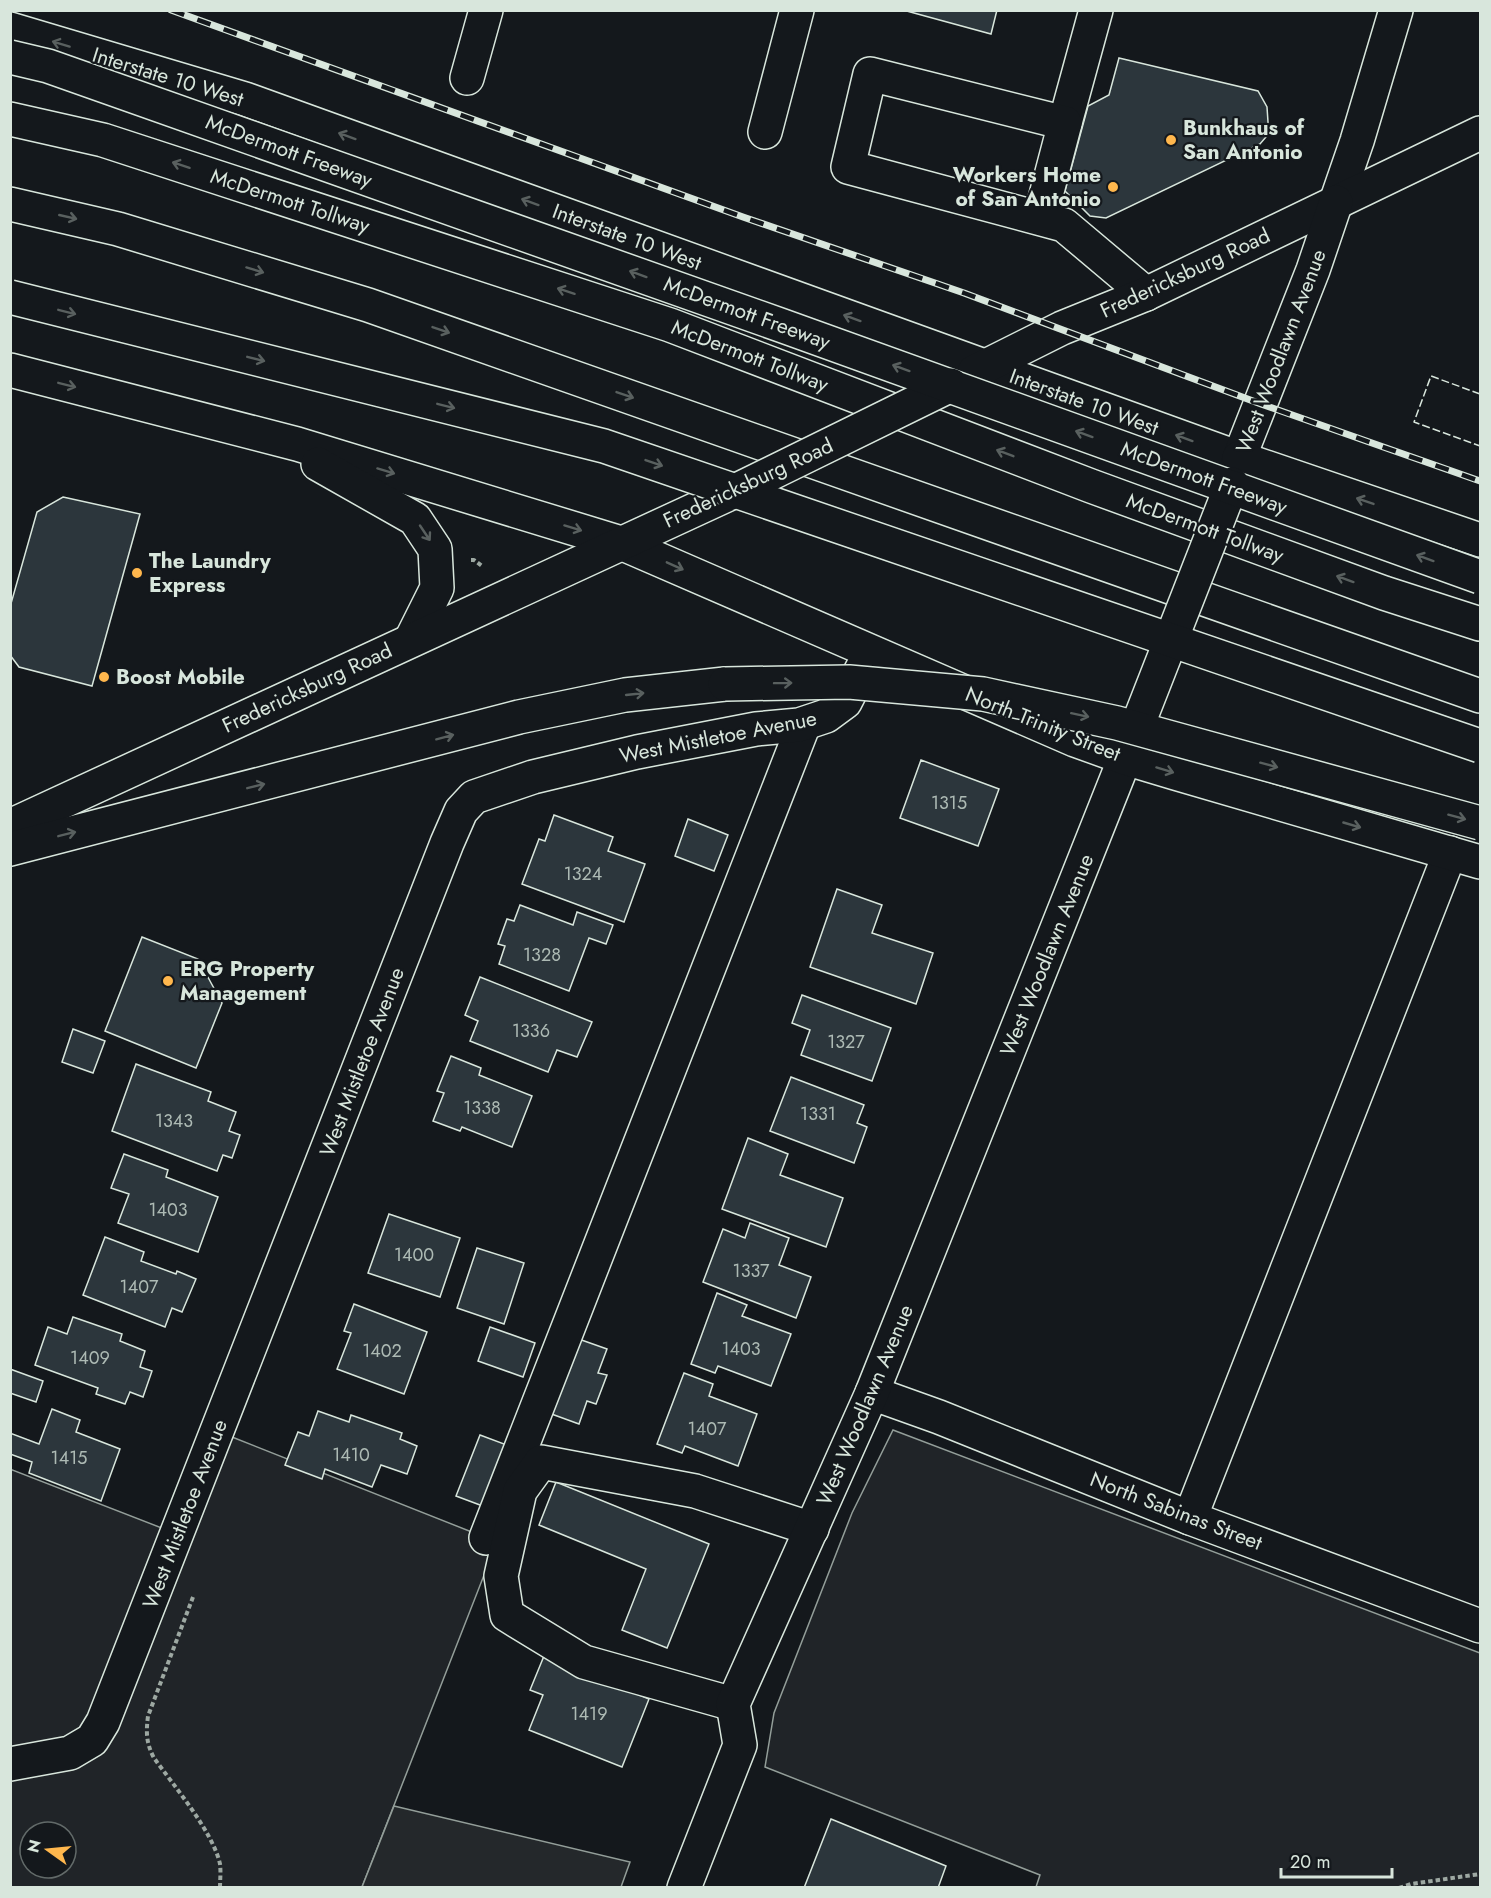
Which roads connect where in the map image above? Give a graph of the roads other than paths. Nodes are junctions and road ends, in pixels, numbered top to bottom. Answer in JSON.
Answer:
{"nodes":[{"id":1,"x":486,"y":10,"type":"edge"},
{"id":2,"x":797,"y":10,"type":"edge"},
{"id":3,"x":1096,"y":10,"type":"edge"},
{"id":4,"x":1396,"y":10,"type":"edge"},
{"id":5,"x":10,"y":29,"type":"edge"},
{"id":6,"x":10,"y":57,"type":"edge"},
{"id":7,"x":467,"y":78,"type":"dead end"},
{"id":8,"x":10,"y":119,"type":"edge"},
{"id":9,"x":1065,"y":123,"type":"junction"},
{"id":10,"x":765,"y":132,"type":"dead end"},
{"id":11,"x":1480,"y":133,"type":"edge"},
{"id":12,"x":1336,"y":202,"type":"junction"},
{"id":13,"x":10,"y":204,"type":"edge"},
{"id":14,"x":1040,"y":218,"type":"junction"},
{"id":15,"x":1146,"y":294,"type":"junction"},
{"id":16,"x":10,"y":297,"type":"edge"},
{"id":17,"x":986,"y":366,"type":"junction"},
{"id":18,"x":10,"y":370,"type":"edge"},
{"id":19,"x":270,"y":437,"type":"junction"},
{"id":20,"x":1236,"y":471,"type":"junction"},
{"id":21,"x":1480,"y":540,"type":"edge"},
{"id":22,"x":621,"y":543,"type":"junction"},
{"id":23,"x":1480,"y":578,"type":"edge"},
{"id":24,"x":1480,"y":624,"type":"edge"},
{"id":25,"x":411,"y":640,"type":"junction"},
{"id":26,"x":871,"y":652,"type":"junction"},
{"id":27,"x":1480,"y":696,"type":"edge"},
{"id":28,"x":804,"y":724,"type":"junction"},
{"id":29,"x":1480,"y":746,"type":"edge"},
{"id":30,"x":1125,"y":758,"type":"junction"},
{"id":31,"x":1480,"y":823,"type":"edge"},
{"id":32,"x":10,"y":826,"type":"edge"},
{"id":33,"x":10,"y":849,"type":"edge"},
{"id":34,"x":1465,"y":857,"type":"edge"},
{"id":35,"x":872,"y":1393,"type":"junction"},
{"id":36,"x":1190,"y":1518,"type":"junction"},
{"id":37,"x":812,"y":1529,"type":"junction"},
{"id":38,"x":486,"y":1538,"type":"dead end"},
{"id":39,"x":1480,"y":1626,"type":"edge"},
{"id":40,"x":733,"y":1704,"type":"junction"},
{"id":41,"x":10,"y":1764,"type":"edge"},
{"id":42,"x":684,"y":1887,"type":"edge"}],
"edges":[{"from":1,"to":7,"type":"main road"},
{"from":2,"to":10,"type":"main road"},
{"from":3,"to":9,"type":"main road"},
{"from":4,"to":12,"type":"main road","name":"West Woodlawn Avenue"},
{"from":17,"to":5,"type":"main road","name":"Interstate 10 West","one_way":true},
{"from":23,"to":6,"type":"main road","name":"McDermott Freeway","one_way":true,"bridge":true},
{"from":24,"to":8,"type":"main road","name":"McDermott Tollway","one_way":true},
{"from":9,"to":14,"type":"main road"},
{"from":9,"to":14,"type":"main road"},
{"from":11,"to":12,"type":"main road","name":"Fredericksburg Road"},
{"from":12,"to":15,"type":"main road","name":"Fredericksburg Road"},
{"from":12,"to":20,"type":"main road","name":"West Woodlawn Avenue"},
{"from":13,"to":27,"type":"main road","one_way":true},
{"from":14,"to":15,"type":"main road"},
{"from":15,"to":17,"type":"main road","name":"Fredericksburg Road"},
{"from":16,"to":29,"type":"main road","one_way":true,"bridge":true},
{"from":20,"to":17,"type":"main road","name":"Interstate 10 West","one_way":true},
{"from":17,"to":22,"type":"main road","name":"Fredericksburg Road","bridge":true},
{"from":18,"to":19,"type":"main road","one_way":true},
{"from":19,"to":22,"type":"main road","one_way":true},
{"from":19,"to":25,"type":"main road","one_way":true},
{"from":21,"to":20,"type":"main road","name":"Interstate 10 West","one_way":true},
{"from":20,"to":30,"type":"main road","name":"West Woodlawn Avenue","bridge":true},
{"from":22,"to":25,"type":"main road","name":"Fredericksburg Road"},
{"from":22,"to":26,"type":"main road","name":"North Trinity Street","one_way":true},
{"from":25,"to":32,"type":"main road","name":"Fredericksburg Road"},
{"from":26,"to":28,"type":"main road","name":"West Mistletoe Avenue"},
{"from":26,"to":30,"type":"main road","name":"North Trinity Street"},
{"from":28,"to":38,"type":"main road"},
{"from":28,"to":41,"type":"main road","name":"West Mistletoe Avenue"},
{"from":30,"to":34,"type":"main road","name":"North Trinity Street","one_way":true},
{"from":30,"to":35,"type":"main road","name":"West Woodlawn Avenue"},
{"from":33,"to":31,"type":"main road","one_way":true,"bridge":true},
{"from":34,"to":36,"type":"main road"},
{"from":35,"to":36,"type":"main road","name":"North Sabinas Street"},
{"from":35,"to":37,"type":"main road","name":"West Woodlawn Avenue"},
{"from":36,"to":39,"type":"main road","name":"North Sabinas Street"},
{"from":37,"to":40,"type":"main road","name":"West Woodlawn Avenue"},
{"from":37,"to":40,"type":"main road"},
{"from":40,"to":42,"type":"main road"}]}
